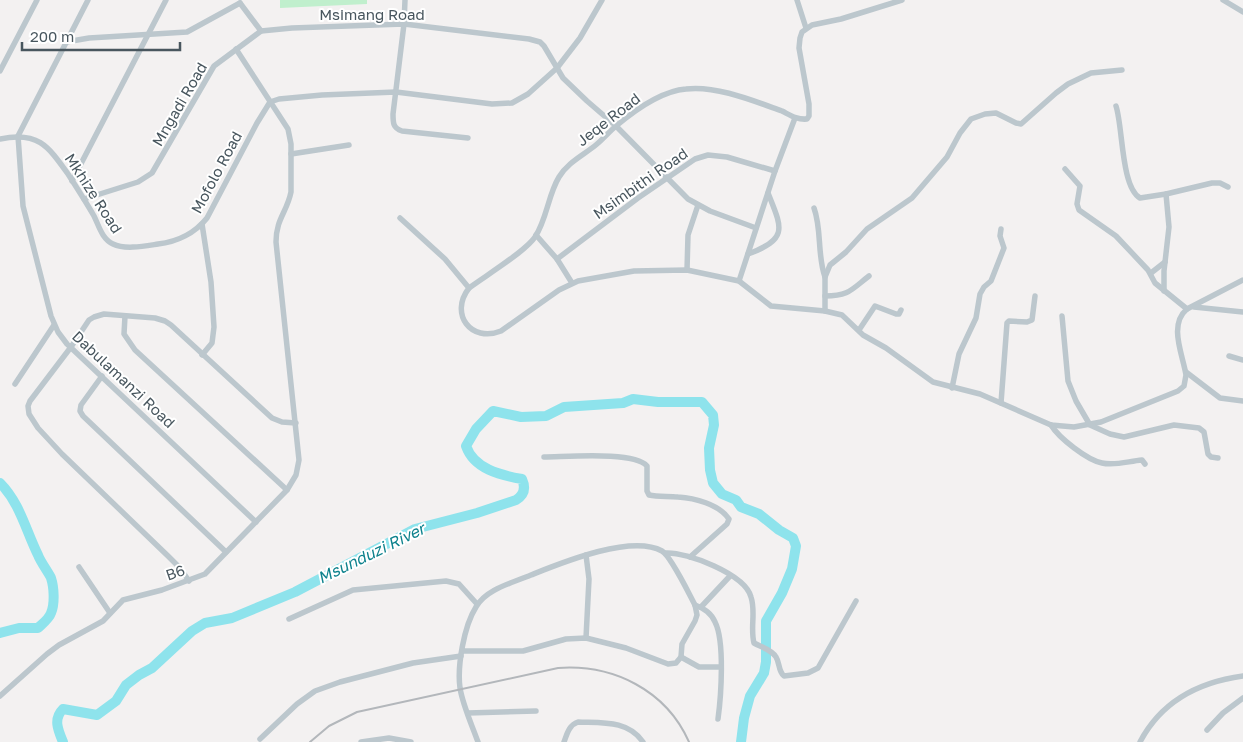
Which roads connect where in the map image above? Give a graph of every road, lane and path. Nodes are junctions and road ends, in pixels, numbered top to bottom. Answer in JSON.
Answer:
{"nodes":[{"id":1,"x":37,"y":0,"type":"edge"},
{"id":2,"x":88,"y":0,"type":"edge"},
{"id":3,"x":166,"y":0,"type":"edge"},
{"id":4,"x":405,"y":0,"type":"edge"},
{"id":5,"x":602,"y":0,"type":"edge"},
{"id":6,"x":797,"y":0,"type":"edge"},
{"id":7,"x":902,"y":0,"type":"edge"},
{"id":8,"x":1223,"y":0,"type":"edge"},
{"id":9,"x":241,"y":2,"type":"edge"},
{"id":10,"x":1243,"y":12,"type":"edge"},
{"id":11,"x":404,"y":24,"type":"junction"},
{"id":12,"x":806,"y":28,"type":"junction"},
{"id":13,"x":261,"y":31,"type":"junction"},
{"id":14,"x":149,"y":35,"type":"junction"},
{"id":15,"x":66,"y":42,"type":"junction"},
{"id":16,"x":236,"y":49,"type":"junction"},
{"id":17,"x":557,"y":68,"type":"junction"},
{"id":18,"x":1122,"y":70,"type":"dead end"},
{"id":19,"x":0,"y":71,"type":"edge"},
{"id":20,"x":396,"y":92,"type":"junction"},
{"id":21,"x":270,"y":102,"type":"junction"},
{"id":22,"x":1116,"y":106,"type":"dead end"},
{"id":23,"x":795,"y":118,"type":"junction"},
{"id":24,"x":616,"y":126,"type":"junction"},
{"id":25,"x":18,"y":136,"type":"junction"},
{"id":26,"x":468,"y":138,"type":"dead end"},
{"id":27,"x":0,"y":140,"type":"edge"},
{"id":28,"x":349,"y":144,"type":"dead end"},
{"id":29,"x":291,"y":154,"type":"junction"},
{"id":30,"x":1065,"y":169,"type":"dead end"},
{"id":31,"x":775,"y":171,"type":"junction"},
{"id":32,"x":667,"y":179,"type":"junction"},
{"id":33,"x":72,"y":181,"type":"junction"},
{"id":34,"x":1228,"y":187,"type":"dead end"},
{"id":35,"x":768,"y":193,"type":"junction"},
{"id":36,"x":1166,"y":194,"type":"junction"},
{"id":37,"x":84,"y":199,"type":"junction"},
{"id":38,"x":698,"y":205,"type":"junction"},
{"id":39,"x":814,"y":208,"type":"dead end"},
{"id":40,"x":400,"y":218,"type":"dead end"},
{"id":41,"x":202,"y":224,"type":"junction"},
{"id":42,"x":756,"y":228,"type":"junction"},
{"id":43,"x":1001,"y":229,"type":"dead end"},
{"id":44,"x":536,"y":236,"type":"junction"},
{"id":45,"x":114,"y":245,"type":"joint"},
{"id":46,"x":748,"y":254,"type":"junction"},
{"id":47,"x":557,"y":259,"type":"junction"},
{"id":48,"x":1165,"y":262,"type":"junction"},
{"id":49,"x":687,"y":270,"type":"junction"},
{"id":50,"x":1151,"y":273,"type":"junction"},
{"id":51,"x":869,"y":276,"type":"dead end"},
{"id":52,"x":825,"y":278,"type":"junction"},
{"id":53,"x":1243,"y":280,"type":"edge"},
{"id":54,"x":739,"y":281,"type":"junction"},
{"id":55,"x":572,"y":283,"type":"junction"},
{"id":56,"x":469,"y":288,"type":"junction"},
{"id":57,"x":1164,"y":291,"type":"junction"},
{"id":58,"x":825,"y":296,"type":"junction"},
{"id":59,"x":1034,"y":296,"type":"dead end"},
{"id":60,"x":1190,"y":308,"type":"junction"},
{"id":61,"x":901,"y":310,"type":"dead end"},
{"id":62,"x":825,"y":311,"type":"junction"},
{"id":63,"x":1243,"y":312,"type":"edge"},
{"id":64,"x":125,"y":316,"type":"junction"},
{"id":65,"x":1062,"y":316,"type":"dead end"},
{"id":66,"x":54,"y":325,"type":"junction"},
{"id":67,"x":859,"y":330,"type":"junction"},
{"id":68,"x":71,"y":347,"type":"junction"},
{"id":69,"x":202,"y":355,"type":"junction"},
{"id":70,"x":1229,"y":356,"type":"dead end"},
{"id":71,"x":1243,"y":360,"type":"edge"},
{"id":72,"x":1186,"y":372,"type":"junction"},
{"id":73,"x":102,"y":376,"type":"junction"},
{"id":74,"x":15,"y":384,"type":"dead end"},
{"id":75,"x":952,"y":388,"type":"junction"},
{"id":76,"x":1243,"y":401,"type":"edge"},
{"id":77,"x":1002,"y":403,"type":"junction"},
{"id":78,"x":296,"y":423,"type":"junction"},
{"id":79,"x":1052,"y":425,"type":"junction"},
{"id":80,"x":1090,"y":425,"type":"junction"},
{"id":81,"x":544,"y":457,"type":"dead end"},
{"id":82,"x":1218,"y":458,"type":"dead end"},
{"id":83,"x":1145,"y":464,"type":"dead end"},
{"id":84,"x":287,"y":490,"type":"junction"},
{"id":85,"x":256,"y":522,"type":"junction"},
{"id":86,"x":226,"y":552,"type":"junction"},
{"id":87,"x":666,"y":553,"type":"junction"},
{"id":88,"x":586,"y":555,"type":"junction"},
{"id":89,"x":690,"y":557,"type":"junction"},
{"id":90,"x":79,"y":567,"type":"dead end"},
{"id":91,"x":730,"y":576,"type":"junction"},
{"id":92,"x":188,"y":581,"type":"junction"},
{"id":93,"x":856,"y":601,"type":"dead end"},
{"id":94,"x":477,"y":604,"type":"junction"},
{"id":95,"x":698,"y":606,"type":"junction"},
{"id":96,"x":110,"y":614,"type":"junction"},
{"id":97,"x":289,"y":619,"type":"dead end"},
{"id":98,"x":586,"y":638,"type":"junction"},
{"id":99,"x":462,"y":654,"type":"junction"},
{"id":100,"x":681,"y":657,"type":"junction"},
{"id":101,"x":720,"y":667,"type":"junction"},
{"id":102,"x":1243,"y":676,"type":"edge"},
{"id":103,"x":0,"y":696,"type":"edge"},
{"id":104,"x":1243,"y":698,"type":"edge"},
{"id":105,"x":536,"y":711,"type":"dead end"},
{"id":106,"x":468,"y":713,"type":"junction"},
{"id":107,"x":718,"y":719,"type":"dead end"},
{"id":108,"x":1207,"y":730,"type":"dead end"},
{"id":109,"x":260,"y":739,"type":"dead end"},
{"id":110,"x":360,"y":742,"type":"edge"},
{"id":111,"x":410,"y":742,"type":"edge"},
{"id":112,"x":478,"y":742,"type":"edge"},
{"id":113,"x":564,"y":742,"type":"edge"},
{"id":114,"x":643,"y":742,"type":"edge"},
{"id":115,"x":1140,"y":742,"type":"edge"}],
"edges":[{"from":1,"to":19,"type":"street"},
{"from":2,"to":15,"type":"street"},
{"from":3,"to":14,"type":"street"},
{"from":4,"to":11,"type":"street"},
{"from":5,"to":17,"type":"street"},
{"from":6,"to":12,"type":"street"},
{"from":7,"to":12,"type":"street"},
{"from":8,"to":10,"type":"street"},
{"from":9,"to":13,"type":"street"},
{"from":9,"to":14,"type":"street"},
{"from":11,"to":13,"type":"street","name":"Msimang Road"},
{"from":11,"to":17,"type":"street","name":"Msimang Road"},
{"from":11,"to":20,"type":"street"},
{"from":12,"to":23,"type":"street"},
{"from":13,"to":16,"type":"street","name":"Mngadi Road"},
{"from":14,"to":15,"type":"street"},
{"from":14,"to":33,"type":"street"},
{"from":15,"to":25,"type":"street"},
{"from":16,"to":21,"type":"street","name":"B6"},
{"from":16,"to":37,"type":"street","name":"Mngadi Road"},
{"from":17,"to":20,"type":"street"},
{"from":17,"to":24,"type":"street","name":"Msimang Road"},
{"from":18,"to":52,"type":"street"},
{"from":20,"to":21,"type":"street"},
{"from":20,"to":26,"type":"street"},
{"from":21,"to":29,"type":"street","name":"B6"},
{"from":21,"to":41,"type":"street","name":"Mofolo Road"},
{"from":22,"to":36,"type":"street"},
{"from":23,"to":24,"type":"street","name":"Jeqe Road"},
{"from":23,"to":31,"type":"street"},
{"from":24,"to":32,"type":"street","name":"Msimang Road"},
{"from":24,"to":44,"type":"street","name":"Jeqe Road"},
{"from":25,"to":27,"type":"street"},
{"from":25,"to":33,"type":"street","name":"Mkhize Road"},
{"from":25,"to":66,"type":"street","name":"Dabulamanzi Road"},
{"from":28,"to":29,"type":"street"},
{"from":29,"to":78,"type":"street","name":"B6"},
{"from":30,"to":50,"type":"street"},
{"from":31,"to":32,"type":"street","name":"Msimbithi Road"},
{"from":31,"to":35,"type":"street"},
{"from":32,"to":38,"type":"street","name":"Msimang Road"},
{"from":32,"to":47,"type":"street","name":"Msimbithi Road"},
{"from":33,"to":37,"type":"street","name":"Mkhize Road"},
{"from":34,"to":36,"type":"street"},
{"from":35,"to":42,"type":"street"},
{"from":35,"to":46,"type":"street"},
{"from":36,"to":48,"type":"street"},
{"from":37,"to":45,"type":"street","name":"Mkhize Road"},
{"from":38,"to":42,"type":"street","name":"Msimang Road"},
{"from":38,"to":49,"type":"street"},
{"from":39,"to":52,"type":"street"},
{"from":40,"to":56,"type":"street"},
{"from":41,"to":45,"type":"street","name":"Mofolo Road"},
{"from":41,"to":69,"type":"street"},
{"from":42,"to":46,"type":"street"},
{"from":43,"to":75,"type":"street"},
{"from":44,"to":47,"type":"street"},
{"from":44,"to":56,"type":"street"},
{"from":46,"to":54,"type":"street"},
{"from":47,"to":55,"type":"street"},
{"from":48,"to":50,"type":"street"},
{"from":48,"to":57,"type":"street"},
{"from":49,"to":54,"type":"street"},
{"from":49,"to":55,"type":"street"},
{"from":50,"to":57,"type":"street"},
{"from":51,"to":58,"type":"street"},
{"from":52,"to":58,"type":"street"},
{"from":53,"to":60,"type":"street"},
{"from":54,"to":62,"type":"street"},
{"from":55,"to":56,"type":"street"},
{"from":57,"to":60,"type":"street"},
{"from":58,"to":62,"type":"street"},
{"from":59,"to":77,"type":"street"},
{"from":60,"to":63,"type":"street"},
{"from":60,"to":72,"type":"street"},
{"from":61,"to":67,"type":"street"},
{"from":62,"to":67,"type":"street"},
{"from":64,"to":68,"type":"street"},
{"from":64,"to":69,"type":"street"},
{"from":64,"to":84,"type":"street"},
{"from":65,"to":80,"type":"street"},
{"from":66,"to":68,"type":"street","name":"Dabulamanzi Road"},
{"from":66,"to":74,"type":"street"},
{"from":67,"to":75,"type":"street"},
{"from":68,"to":73,"type":"street","name":"Dabulamanzi Road"},
{"from":68,"to":92,"type":"street"},
{"from":69,"to":78,"type":"street"},
{"from":70,"to":71,"type":"street"},
{"from":72,"to":76,"type":"street"},
{"from":72,"to":80,"type":"street"},
{"from":73,"to":85,"type":"street","name":"Dabulamanzi Road"},
{"from":73,"to":86,"type":"street"},
{"from":75,"to":77,"type":"street"},
{"from":77,"to":79,"type":"street"},
{"from":78,"to":84,"type":"street","name":"B6"},
{"from":79,"to":80,"type":"street"},
{"from":79,"to":83,"type":"street"},
{"from":80,"to":82,"type":"street"},
{"from":81,"to":89,"type":"street"},
{"from":84,"to":85,"type":"street","name":"B6"},
{"from":85,"to":86,"type":"street","name":"B6"},
{"from":86,"to":92,"type":"street","name":"B6"},
{"from":87,"to":88,"type":"street"},
{"from":87,"to":89,"type":"street"},
{"from":87,"to":95,"type":"street"},
{"from":88,"to":94,"type":"street"},
{"from":88,"to":98,"type":"street"},
{"from":89,"to":91,"type":"street"},
{"from":90,"to":96,"type":"street"},
{"from":91,"to":93,"type":"street"},
{"from":91,"to":95,"type":"street"},
{"from":92,"to":96,"type":"street","name":"B6"},
{"from":94,"to":97,"type":"street"},
{"from":94,"to":99,"type":"street"},
{"from":95,"to":100,"type":"street"},
{"from":95,"to":101,"type":"street"},
{"from":96,"to":103,"type":"street","name":"B6"},
{"from":98,"to":99,"type":"street"},
{"from":98,"to":100,"type":"street"},
{"from":99,"to":106,"type":"street"},
{"from":99,"to":109,"type":"street"},
{"from":100,"to":101,"type":"street"},
{"from":101,"to":107,"type":"street"},
{"from":102,"to":115,"type":"street"},
{"from":104,"to":108,"type":"street"},
{"from":105,"to":106,"type":"street"},
{"from":106,"to":112,"type":"street"},
{"from":110,"to":111,"type":"street"},
{"from":113,"to":114,"type":"street"}]}
